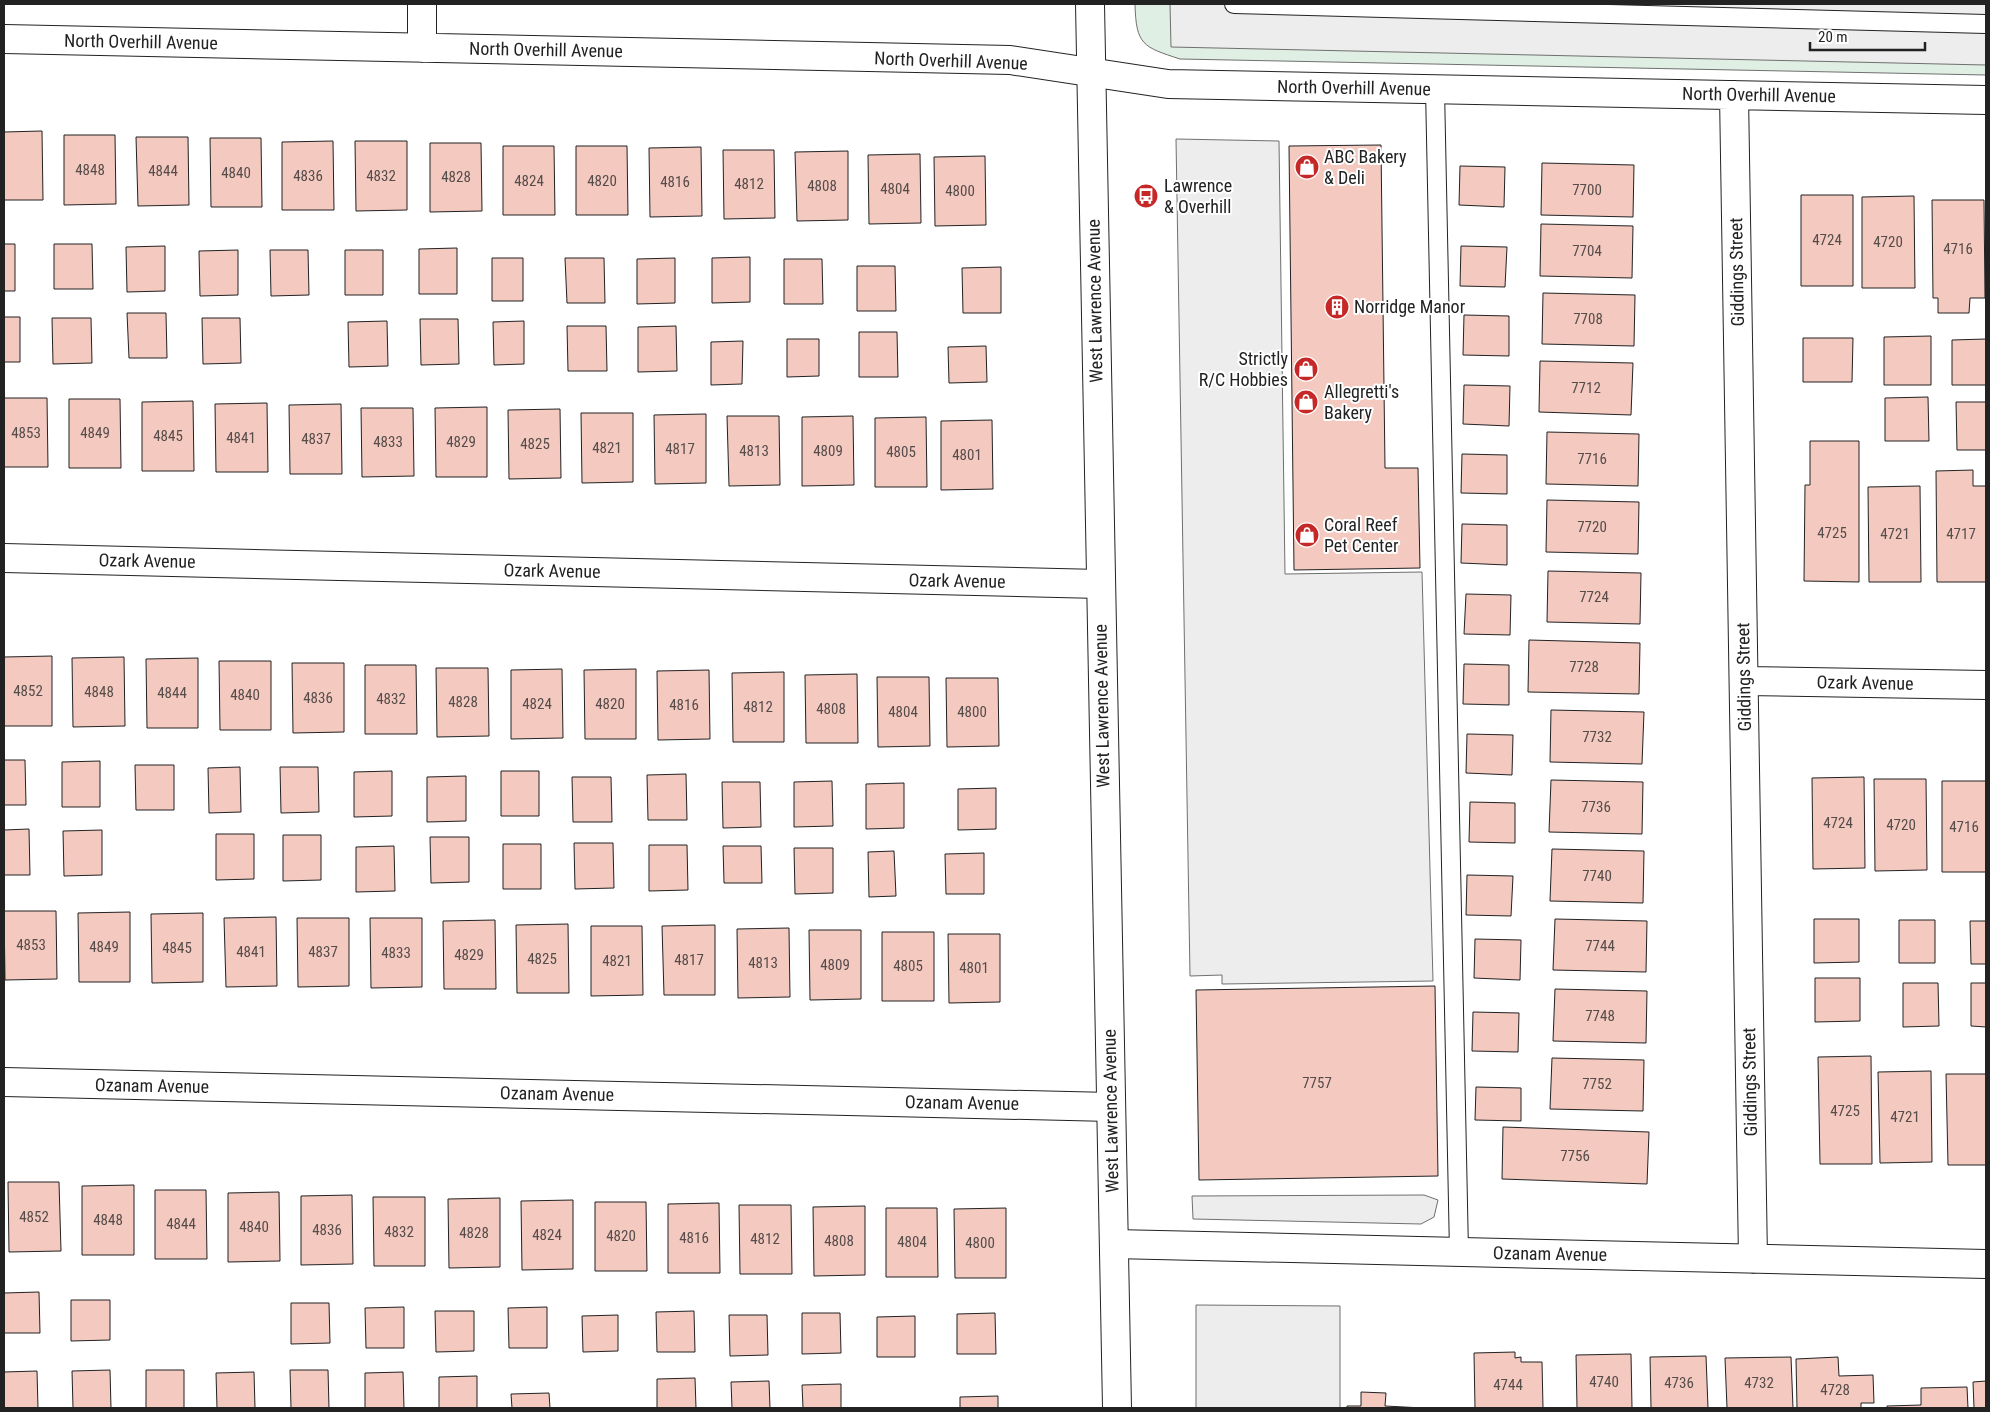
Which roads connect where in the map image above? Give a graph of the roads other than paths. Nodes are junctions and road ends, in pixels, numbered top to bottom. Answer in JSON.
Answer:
{"nodes":[{"id":1,"x":422,"y":4,"type":"edge"},
{"id":2,"x":1090,"y":4,"type":"edge"},
{"id":3,"x":1234,"y":4,"type":"edge"},
{"id":4,"x":1986,"y":24,"type":"edge"},
{"id":5,"x":4,"y":39,"type":"edge"},
{"id":6,"x":422,"y":48,"type":"junction"},
{"id":7,"x":1090,"y":73,"type":"junction"},
{"id":8,"x":1435,"y":89,"type":"junction"},
{"id":9,"x":1734,"y":95,"type":"junction"},
{"id":10,"x":1986,"y":100,"type":"edge"},
{"id":11,"x":4,"y":558,"type":"edge"},
{"id":12,"x":1100,"y":584,"type":"junction"},
{"id":13,"x":1744,"y":681,"type":"junction"},
{"id":14,"x":1986,"y":684,"type":"edge"},
{"id":15,"x":4,"y":1082,"type":"edge"},
{"id":16,"x":1111,"y":1107,"type":"junction"},
{"id":17,"x":1114,"y":1244,"type":"junction"},
{"id":18,"x":1459,"y":1252,"type":"junction"},
{"id":19,"x":1753,"y":1259,"type":"junction"},
{"id":20,"x":1986,"y":1264,"type":"edge"},
{"id":21,"x":1117,"y":1408,"type":"edge"}],
"edges":[{"from":1,"to":6,"type":"street"},
{"from":2,"to":7,"type":"street","name":"West Lawrence Avenue"},
{"from":3,"to":4,"type":"lane"},
{"from":5,"to":6,"type":"street","name":"North Overhill Avenue"},
{"from":6,"to":7,"type":"street","name":"North Overhill Avenue"},
{"from":7,"to":8,"type":"street","name":"North Overhill Avenue"},
{"from":7,"to":12,"type":"street","name":"West Lawrence Avenue"},
{"from":8,"to":9,"type":"street","name":"North Overhill Avenue"},
{"from":8,"to":18,"type":"lane"},
{"from":9,"to":10,"type":"street","name":"North Overhill Avenue"},
{"from":9,"to":13,"type":"street","name":"Giddings Street"},
{"from":11,"to":12,"type":"street","name":"Ozark Avenue"},
{"from":12,"to":16,"type":"street","name":"West Lawrence Avenue"},
{"from":13,"to":14,"type":"street","name":"Ozark Avenue"},
{"from":13,"to":19,"type":"street","name":"Giddings Street"},
{"from":15,"to":16,"type":"street","name":"Ozanam Avenue"},
{"from":16,"to":17,"type":"street","name":"West Lawrence Avenue"},
{"from":17,"to":18,"type":"street","name":"Ozanam Avenue"},
{"from":17,"to":21,"type":"street","name":"West Lawrence Avenue"},
{"from":18,"to":19,"type":"street","name":"Ozanam Avenue"},
{"from":19,"to":20,"type":"street","name":"Ozanam Avenue"}]}
